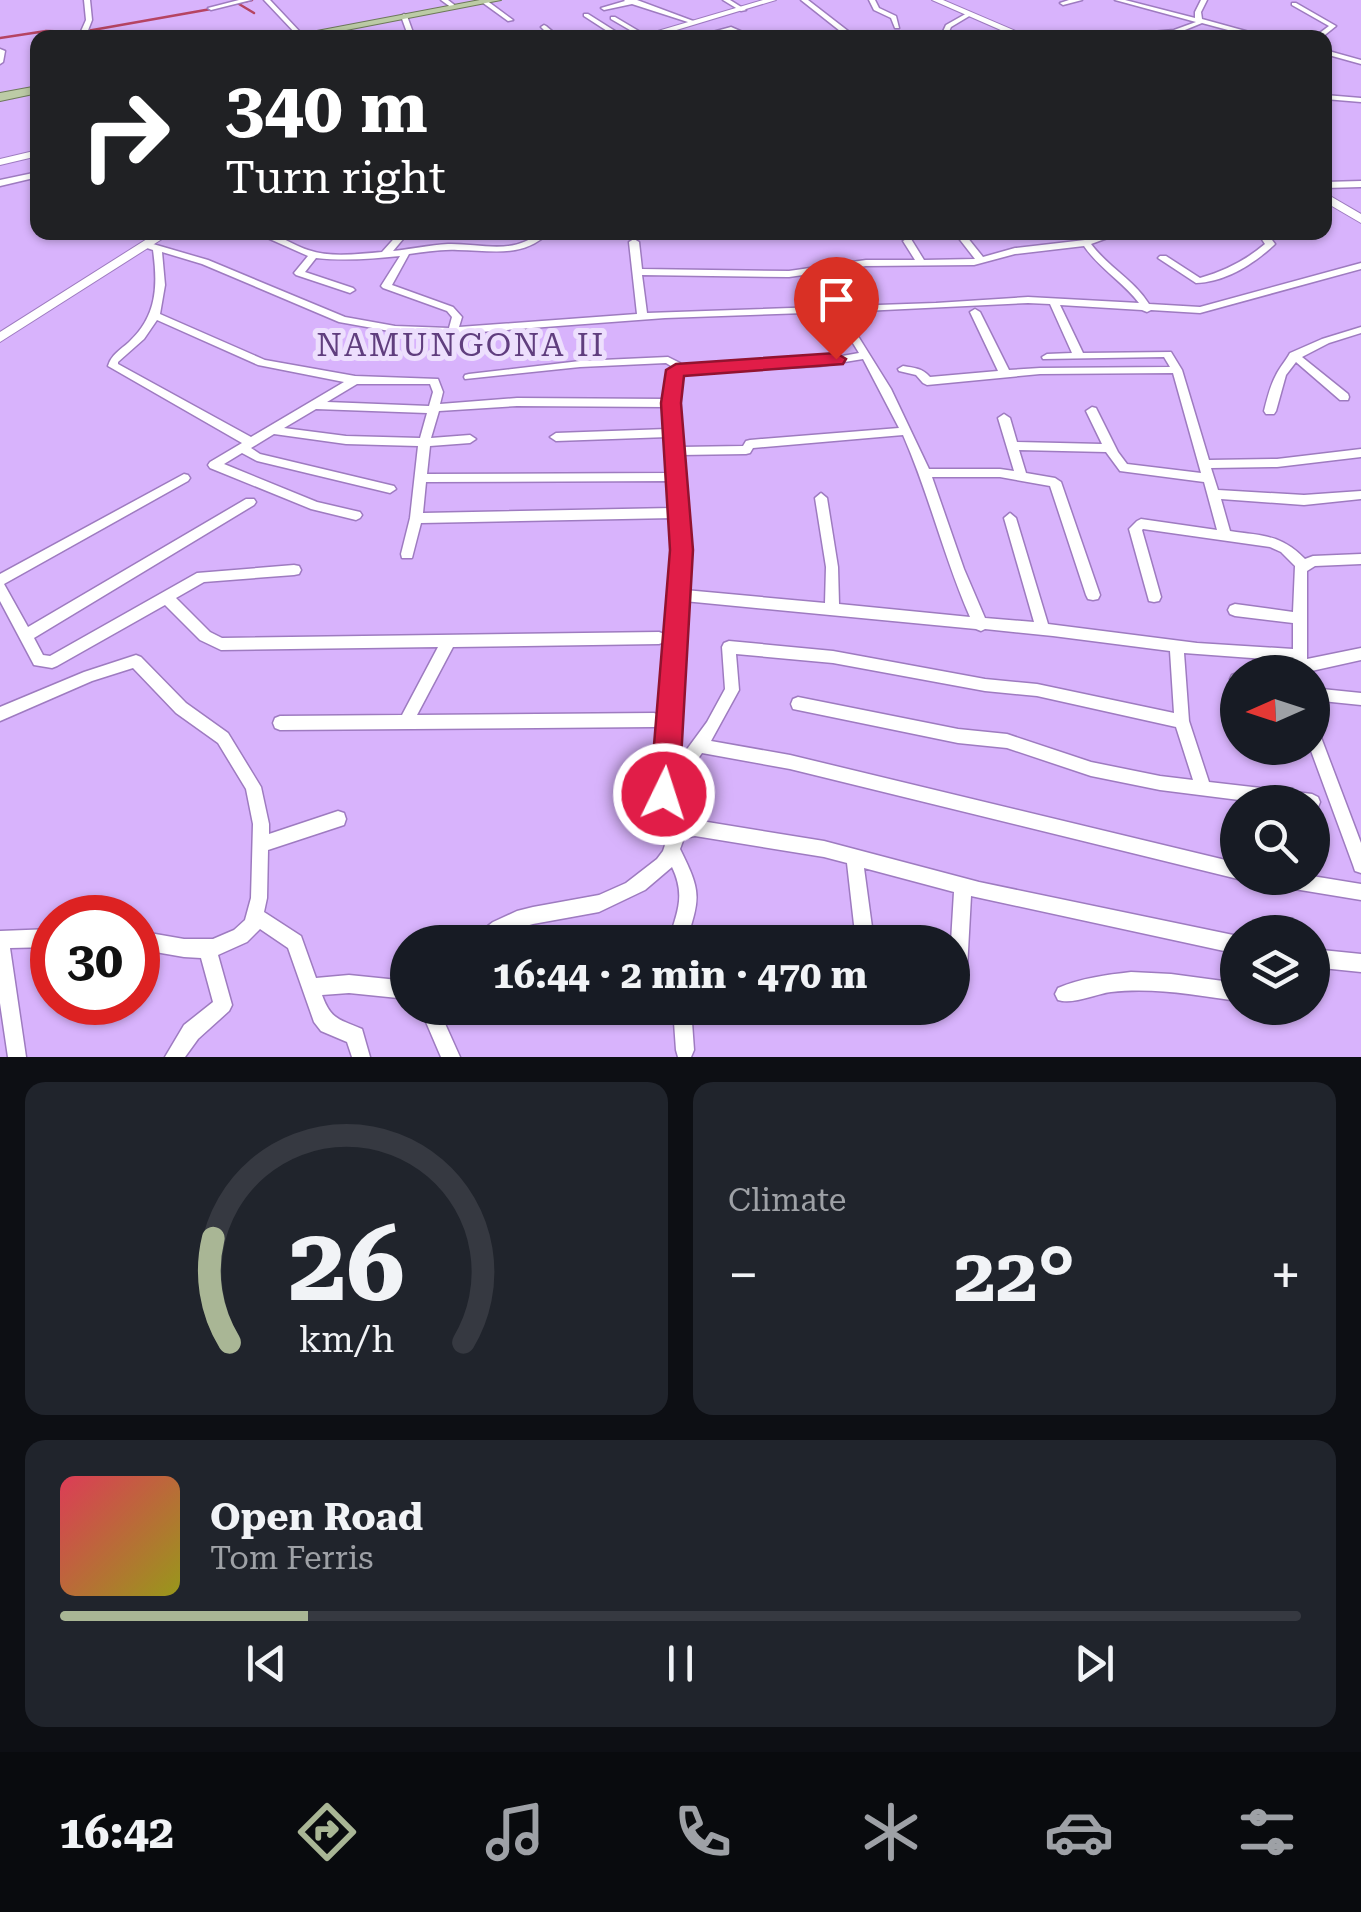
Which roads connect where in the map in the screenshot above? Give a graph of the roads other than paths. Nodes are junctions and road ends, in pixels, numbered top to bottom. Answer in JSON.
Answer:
{"nodes":[{"id":1,"x":87,"y":0,"type":"edge"},
{"id":2,"x":248,"y":0,"type":"edge"},
{"id":3,"x":267,"y":0,"type":"edge"},
{"id":4,"x":626,"y":0,"type":"edge"},
{"id":5,"x":640,"y":0,"type":"edge"},
{"id":6,"x":726,"y":0,"type":"edge"},
{"id":7,"x":770,"y":0,"type":"edge"},
{"id":8,"x":804,"y":0,"type":"edge"},
{"id":9,"x":872,"y":0,"type":"edge"},
{"id":10,"x":936,"y":0,"type":"edge"},
{"id":11,"x":1079,"y":0,"type":"edge"},
{"id":12,"x":1118,"y":0,"type":"edge"},
{"id":13,"x":1204,"y":0,"type":"edge"},
{"id":14,"x":487,"y":1,"type":"edge"},
{"id":15,"x":1064,"y":3,"type":"dead end"},
{"id":16,"x":449,"y":4,"type":"edge"},
{"id":17,"x":1294,"y":4,"type":"dead end"},
{"id":18,"x":211,"y":8,"type":"dead end"},
{"id":19,"x":604,"y":8,"type":"dead end"},
{"id":20,"x":742,"y":10,"type":"junction"},
{"id":21,"x":970,"y":14,"type":"junction"},
{"id":22,"x":586,"y":15,"type":"dead end"},
{"id":23,"x":404,"y":16,"type":"junction"},
{"id":24,"x":613,"y":18,"type":"dead end"},
{"id":25,"x":510,"y":20,"type":"dead end"},
{"id":26,"x":690,"y":23,"type":"junction"},
{"id":27,"x":1199,"y":23,"type":"junction"},
{"id":28,"x":544,"y":27,"type":"dead end"},
{"id":29,"x":898,"y":27,"type":"dead end"},
{"id":30,"x":85,"y":30,"type":"edge"},
{"id":31,"x":302,"y":30,"type":"edge"},
{"id":32,"x":333,"y":30,"type":"edge"},
{"id":33,"x":409,"y":30,"type":"edge"},
{"id":34,"x":548,"y":30,"type":"edge"},
{"id":35,"x":611,"y":30,"type":"edge"},
{"id":36,"x":631,"y":30,"type":"edge"},
{"id":37,"x":666,"y":30,"type":"edge"},
{"id":38,"x":705,"y":30,"type":"edge"},
{"id":39,"x":843,"y":30,"type":"edge"},
{"id":40,"x":946,"y":30,"type":"edge"},
{"id":41,"x":1006,"y":30,"type":"edge"},
{"id":42,"x":1180,"y":30,"type":"edge"},
{"id":43,"x":1231,"y":30,"type":"edge"},
{"id":44,"x":1327,"y":30,"type":"edge"},
{"id":45,"x":2,"y":51,"type":"edge"},
{"id":46,"x":1332,"y":54,"type":"edge"},
{"id":47,"x":0,"y":62,"type":"edge"},
{"id":48,"x":1361,"y":62,"type":"edge"},
{"id":49,"x":30,"y":90,"type":"edge"},
{"id":50,"x":0,"y":97,"type":"edge"},
{"id":51,"x":1332,"y":98,"type":"edge"},
{"id":52,"x":1361,"y":100,"type":"edge"},
{"id":53,"x":30,"y":156,"type":"edge"},
{"id":54,"x":0,"y":162,"type":"edge"},
{"id":55,"x":30,"y":176,"type":"edge"},
{"id":56,"x":0,"y":182,"type":"edge"},
{"id":57,"x":1361,"y":184,"type":"edge"},
{"id":58,"x":1332,"y":185,"type":"edge"},
{"id":59,"x":1332,"y":201,"type":"edge"},
{"id":60,"x":1361,"y":219,"type":"edge"},
{"id":61,"x":160,"y":240,"type":"edge"},
{"id":62,"x":287,"y":240,"type":"edge"},
{"id":63,"x":398,"y":240,"type":"edge"},
{"id":64,"x":538,"y":240,"type":"edge"},
{"id":65,"x":965,"y":240,"type":"edge"},
{"id":66,"x":1093,"y":240,"type":"edge"},
{"id":67,"x":1267,"y":240,"type":"edge"},
{"id":68,"x":908,"y":241,"type":"dead end"},
{"id":69,"x":634,"y":242,"type":"dead end"},
{"id":70,"x":1086,"y":242,"type":"junction"},
{"id":71,"x":153,"y":247,"type":"junction"},
{"id":72,"x":405,"y":254,"type":"junction"},
{"id":73,"x":313,"y":255,"type":"junction"},
{"id":74,"x":384,"y":256,"type":"junction"},
{"id":75,"x":1163,"y":258,"type":"dead end"},
{"id":76,"x":981,"y":260,"type":"junction"},
{"id":77,"x":922,"y":262,"type":"junction"},
{"id":78,"x":1361,"y":266,"type":"edge"},
{"id":79,"x":637,"y":272,"type":"junction"},
{"id":80,"x":350,"y":290,"type":"dead end"},
{"id":81,"x":1053,"y":300,"type":"junction"},
{"id":82,"x":1147,"y":309,"type":"junction"},
{"id":83,"x":837,"y":310,"type":"junction"},
{"id":84,"x":975,"y":312,"type":"dead end"},
{"id":85,"x":158,"y":316,"type":"junction"},
{"id":86,"x":642,"y":316,"type":"junction"},
{"id":87,"x":1361,"y":330,"type":"edge"},
{"id":88,"x":453,"y":331,"type":"junction"},
{"id":89,"x":0,"y":338,"type":"edge"},
{"id":90,"x":1294,"y":354,"type":"junction"},
{"id":91,"x":866,"y":355,"type":"junction"},
{"id":92,"x":1079,"y":356,"type":"junction"},
{"id":93,"x":1047,"y":357,"type":"dead end"},
{"id":94,"x":1063,"y":357,"type":"junction"},
{"id":95,"x":904,"y":369,"type":"dead end"},
{"id":96,"x":676,"y":370,"type":"junction"},
{"id":97,"x":1177,"y":370,"type":"junction"},
{"id":98,"x":1070,"y":372,"type":"junction"},
{"id":99,"x":1005,"y":374,"type":"junction"},
{"id":100,"x":469,"y":377,"type":"dead end"},
{"id":101,"x":355,"y":380,"type":"junction"},
{"id":102,"x":1344,"y":397,"type":"dead end"},
{"id":103,"x":671,"y":403,"type":"junction"},
{"id":104,"x":314,"y":406,"type":"junction"},
{"id":105,"x":434,"y":409,"type":"junction"},
{"id":106,"x":1092,"y":411,"type":"dead end"},
{"id":107,"x":1270,"y":411,"type":"dead end"},
{"id":108,"x":1004,"y":418,"type":"dead end"},
{"id":109,"x":272,"y":430,"type":"junction"},
{"id":110,"x":906,"y":431,"type":"junction"},
{"id":111,"x":672,"y":433,"type":"junction"},
{"id":112,"x":556,"y":436,"type":"dead end"},
{"id":113,"x":470,"y":439,"type":"dead end"},
{"id":114,"x":424,"y":444,"type":"junction"},
{"id":115,"x":245,"y":445,"type":"junction"},
{"id":116,"x":1013,"y":446,"type":"junction"},
{"id":117,"x":1109,"y":448,"type":"junction"},
{"id":118,"x":673,"y":451,"type":"junction"},
{"id":119,"x":1361,"y":453,"type":"edge"},
{"id":120,"x":1204,"y":464,"type":"junction"},
{"id":121,"x":925,"y":473,"type":"junction"},
{"id":122,"x":1021,"y":475,"type":"junction"},
{"id":123,"x":674,"y":477,"type":"junction"},
{"id":124,"x":184,"y":478,"type":"dead end"},
{"id":125,"x":421,"y":478,"type":"junction"},
{"id":126,"x":1208,"y":478,"type":"junction"},
{"id":127,"x":390,"y":489,"type":"dead end"},
{"id":128,"x":1213,"y":494,"type":"junction"},
{"id":129,"x":1361,"y":496,"type":"edge"},
{"id":130,"x":821,"y":498,"type":"dead end"},
{"id":131,"x":250,"y":502,"type":"dead end"},
{"id":132,"x":680,"y":513,"type":"junction"},
{"id":133,"x":356,"y":515,"type":"dead end"},
{"id":134,"x":416,"y":518,"type":"junction"},
{"id":135,"x":1010,"y":518,"type":"dead end"},
{"id":136,"x":1225,"y":535,"type":"junction"},
{"id":137,"x":407,"y":554,"type":"dead end"},
{"id":138,"x":1361,"y":559,"type":"edge"},
{"id":139,"x":1302,"y":565,"type":"junction"},
{"id":140,"x":294,"y":570,"type":"dead end"},
{"id":141,"x":0,"y":580,"type":"edge"},
{"id":142,"x":0,"y":588,"type":"edge"},
{"id":143,"x":678,"y":594,"type":"junction"},
{"id":144,"x":1093,"y":595,"type":"dead end"},
{"id":145,"x":1154,"y":596,"type":"dead end"},
{"id":146,"x":166,"y":598,"type":"junction"},
{"id":147,"x":832,"y":608,"type":"junction"},
{"id":148,"x":1235,"y":610,"type":"dead end"},
{"id":149,"x":1298,"y":618,"type":"junction"},
{"id":150,"x":981,"y":625,"type":"junction"},
{"id":151,"x":1044,"y":630,"type":"junction"},
{"id":152,"x":25,"y":636,"type":"junction"},
{"id":153,"x":660,"y":638,"type":"dead end"},
{"id":154,"x":449,"y":640,"type":"junction"},
{"id":155,"x":1177,"y":646,"type":"junction"},
{"id":156,"x":1361,"y":654,"type":"edge"},
{"id":157,"x":1300,"y":655,"type":"joint"},
{"id":158,"x":1330,"y":660,"type":"edge"},
{"id":159,"x":1330,"y":696,"type":"edge"},
{"id":160,"x":1361,"y":700,"type":"edge"},
{"id":161,"x":798,"y":704,"type":"dead end"},
{"id":162,"x":0,"y":714,"type":"edge"},
{"id":163,"x":654,"y":720,"type":"dead end"},
{"id":164,"x":1182,"y":721,"type":"junction"},
{"id":165,"x":406,"y":722,"type":"junction"},
{"id":166,"x":280,"y":723,"type":"dead end"},
{"id":167,"x":700,"y":746,"type":"junction"},
{"id":168,"x":1324,"y":765,"type":"edge"},
{"id":169,"x":1204,"y":786,"type":"junction"},
{"id":170,"x":1220,"y":788,"type":"edge"},
{"id":171,"x":664,"y":794,"type":"junction"},
{"id":172,"x":1330,"y":805,"type":"edge"},
{"id":173,"x":1338,"y":806,"type":"junction"},
{"id":174,"x":338,"y":819,"type":"dead end"},
{"id":175,"x":680,"y":832,"type":"junction"},
{"id":176,"x":259,"y":845,"type":"junction"},
{"id":177,"x":672,"y":852,"type":"junction"},
{"id":178,"x":854,"y":856,"type":"junction"},
{"id":179,"x":1361,"y":864,"type":"edge"},
{"id":180,"x":1220,"y":865,"type":"edge"},
{"id":181,"x":963,"y":885,"type":"junction"},
{"id":182,"x":1330,"y":887,"type":"edge"},
{"id":183,"x":1361,"y":892,"type":"edge"},
{"id":184,"x":256,"y":917,"type":"junction"},
{"id":185,"x":503,"y":925,"type":"edge"},
{"id":186,"x":682,"y":925,"type":"edge"},
{"id":187,"x":863,"y":925,"type":"edge"},
{"id":188,"x":961,"y":925,"type":"edge"},
{"id":189,"x":30,"y":939,"type":"edge"},
{"id":190,"x":1220,"y":941,"type":"edge"},
{"id":191,"x":160,"y":944,"type":"edge"},
{"id":192,"x":208,"y":950,"type":"junction"},
{"id":193,"x":1330,"y":960,"type":"edge"},
{"id":194,"x":1361,"y":963,"type":"edge"},
{"id":195,"x":310,"y":987,"type":"junction"},
{"id":196,"x":390,"y":988,"type":"edge"},
{"id":197,"x":1220,"y":990,"type":"edge"},
{"id":198,"x":1064,"y":994,"type":"dead end"},
{"id":199,"x":436,"y":1025,"type":"edge"},
{"id":200,"x":683,"y":1025,"type":"edge"},
{"id":201,"x":685,"y":1050,"type":"dead end"},
{"id":202,"x":17,"y":1057,"type":"edge"},
{"id":203,"x":174,"y":1057,"type":"edge"},
{"id":204,"x":361,"y":1057,"type":"edge"},
{"id":205,"x":451,"y":1057,"type":"edge"}],
"edges":[{"from":1,"to":30,"type":"street"},
{"from":2,"to":18,"type":"street"},
{"from":3,"to":31,"type":"street"},
{"from":4,"to":26,"type":"street"},
{"from":5,"to":19,"type":"street"},
{"from":6,"to":20,"type":"street"},
{"from":7,"to":20,"type":"street"},
{"from":8,"to":39,"type":"street"},
{"from":9,"to":29,"type":"street"},
{"from":10,"to":21,"type":"street"},
{"from":11,"to":15,"type":"street"},
{"from":12,"to":27,"type":"street"},
{"from":13,"to":27,"type":"street"},
{"from":14,"to":16,"type":"main road"},
{"from":14,"to":25,"type":"street"},
{"from":16,"to":23,"type":"main road"},
{"from":17,"to":44,"type":"street"},
{"from":20,"to":26,"type":"street"},
{"from":21,"to":40,"type":"street"},
{"from":21,"to":41,"type":"street"},
{"from":22,"to":35,"type":"street"},
{"from":23,"to":32,"type":"main road"},
{"from":23,"to":33,"type":"street"},
{"from":24,"to":36,"type":"street"},
{"from":26,"to":37,"type":"street"},
{"from":26,"to":38,"type":"street"},
{"from":27,"to":42,"type":"street"},
{"from":27,"to":43,"type":"street"},
{"from":28,"to":34,"type":"street"},
{"from":45,"to":47,"type":"street"},
{"from":46,"to":48,"type":"street"},
{"from":49,"to":50,"type":"main road"},
{"from":51,"to":52,"type":"street"},
{"from":53,"to":54,"type":"street"},
{"from":55,"to":56,"type":"street"},
{"from":57,"to":58,"type":"street"},
{"from":59,"to":60,"type":"street"},
{"from":61,"to":71,"type":"street"},
{"from":62,"to":73,"type":"street"},
{"from":63,"to":74,"type":"street"},
{"from":64,"to":72,"type":"street"},
{"from":65,"to":76,"type":"street"},
{"from":66,"to":70,"type":"street"},
{"from":67,"to":75,"type":"street"},
{"from":68,"to":77,"type":"street"},
{"from":69,"to":79,"type":"street"},
{"from":70,"to":76,"type":"street"},
{"from":70,"to":82,"type":"street"},
{"from":71,"to":85,"type":"street"},
{"from":71,"to":88,"type":"street"},
{"from":71,"to":89,"type":"street"},
{"from":72,"to":74,"type":"street"},
{"from":72,"to":88,"type":"street"},
{"from":73,"to":74,"type":"street"},
{"from":73,"to":80,"type":"street"},
{"from":76,"to":77,"type":"street"},
{"from":77,"to":79,"type":"street"},
{"from":78,"to":82,"type":"street"},
{"from":79,"to":86,"type":"street"},
{"from":81,"to":82,"type":"street"},
{"from":81,"to":83,"type":"street"},
{"from":81,"to":92,"type":"street"},
{"from":83,"to":86,"type":"street"},
{"from":83,"to":91,"type":"street"},
{"from":84,"to":99,"type":"street"},
{"from":85,"to":101,"type":"street"},
{"from":85,"to":115,"type":"street"},
{"from":86,"to":88,"type":"street"},
{"from":87,"to":90,"type":"street"},
{"from":90,"to":102,"type":"street"},
{"from":90,"to":107,"type":"street"},
{"from":91,"to":96,"type":"street"},
{"from":91,"to":110,"type":"street"},
{"from":92,"to":94,"type":"street"},
{"from":92,"to":97,"type":"street"},
{"from":93,"to":94,"type":"street"},
{"from":94,"to":98,"type":"street"},
{"from":95,"to":99,"type":"street"},
{"from":96,"to":100,"type":"street"},
{"from":96,"to":103,"type":"street"},
{"from":97,"to":98,"type":"street"},
{"from":97,"to":120,"type":"street"},
{"from":98,"to":99,"type":"street"},
{"from":101,"to":104,"type":"street"},
{"from":101,"to":105,"type":"street"},
{"from":103,"to":105,"type":"street"},
{"from":103,"to":111,"type":"street"},
{"from":104,"to":105,"type":"street"},
{"from":104,"to":109,"type":"street"},
{"from":105,"to":114,"type":"street"},
{"from":106,"to":117,"type":"street"},
{"from":108,"to":116,"type":"street"},
{"from":109,"to":114,"type":"street"},
{"from":109,"to":115,"type":"street"},
{"from":110,"to":118,"type":"street"},
{"from":110,"to":121,"type":"street"},
{"from":111,"to":112,"type":"street"},
{"from":111,"to":118,"type":"street"},
{"from":113,"to":114,"type":"street"},
{"from":114,"to":125,"type":"street"},
{"from":115,"to":127,"type":"street"},
{"from":115,"to":133,"type":"street"},
{"from":116,"to":117,"type":"street"},
{"from":116,"to":122,"type":"street"},
{"from":117,"to":126,"type":"street"},
{"from":118,"to":123,"type":"street"},
{"from":119,"to":120,"type":"street"},
{"from":120,"to":126,"type":"street"},
{"from":121,"to":122,"type":"street"},
{"from":121,"to":150,"type":"street"},
{"from":122,"to":144,"type":"street"},
{"from":123,"to":125,"type":"street"},
{"from":123,"to":132,"type":"street"},
{"from":124,"to":141,"type":"street"},
{"from":125,"to":134,"type":"street"},
{"from":126,"to":128,"type":"street"},
{"from":128,"to":129,"type":"street"},
{"from":128,"to":136,"type":"street"},
{"from":130,"to":147,"type":"street"},
{"from":131,"to":152,"type":"street"},
{"from":132,"to":134,"type":"street"},
{"from":132,"to":143,"type":"street"},
{"from":134,"to":137,"type":"street"},
{"from":135,"to":151,"type":"street"},
{"from":136,"to":139,"type":"street"},
{"from":136,"to":145,"type":"street"},
{"from":138,"to":139,"type":"street"},
{"from":139,"to":149,"type":"street"},
{"from":140,"to":146,"type":"street"},
{"from":142,"to":152,"type":"street"},
{"from":143,"to":147,"type":"street"},
{"from":143,"to":171,"type":"street"},
{"from":146,"to":152,"type":"street"},
{"from":146,"to":154,"type":"street"},
{"from":147,"to":150,"type":"street"},
{"from":148,"to":149,"type":"street"},
{"from":149,"to":157,"type":"street"},
{"from":150,"to":151,"type":"street"},
{"from":151,"to":155,"type":"street"},
{"from":153,"to":154,"type":"street"},
{"from":154,"to":165,"type":"street"},
{"from":155,"to":157,"type":"street"},
{"from":155,"to":164,"type":"street"},
{"from":156,"to":158,"type":"street"},
{"from":159,"to":160,"type":"street"},
{"from":161,"to":169,"type":"street"},
{"from":162,"to":176,"type":"street"},
{"from":163,"to":165,"type":"street"},
{"from":164,"to":167,"type":"street"},
{"from":164,"to":169,"type":"street"},
{"from":165,"to":166,"type":"street"},
{"from":167,"to":171,"type":"street"},
{"from":167,"to":180,"type":"street"},
{"from":168,"to":173,"type":"street"},
{"from":169,"to":170,"type":"street"},
{"from":171,"to":175,"type":"street"},
{"from":172,"to":173,"type":"street"},
{"from":173,"to":179,"type":"street"},
{"from":174,"to":176,"type":"street"},
{"from":175,"to":177,"type":"street"},
{"from":175,"to":178,"type":"street"},
{"from":176,"to":184,"type":"street"},
{"from":177,"to":185,"type":"street"},
{"from":177,"to":186,"type":"street"},
{"from":178,"to":181,"type":"street"},
{"from":178,"to":187,"type":"street"},
{"from":181,"to":188,"type":"street"},
{"from":181,"to":190,"type":"street"},
{"from":182,"to":183,"type":"street"},
{"from":184,"to":192,"type":"street"},
{"from":184,"to":195,"type":"street"},
{"from":189,"to":202,"type":"street"},
{"from":191,"to":192,"type":"street"},
{"from":192,"to":203,"type":"street"},
{"from":193,"to":194,"type":"street"},
{"from":195,"to":196,"type":"street"},
{"from":195,"to":204,"type":"street"},
{"from":197,"to":198,"type":"street"},
{"from":199,"to":205,"type":"street"},
{"from":200,"to":201,"type":"street"}]}
